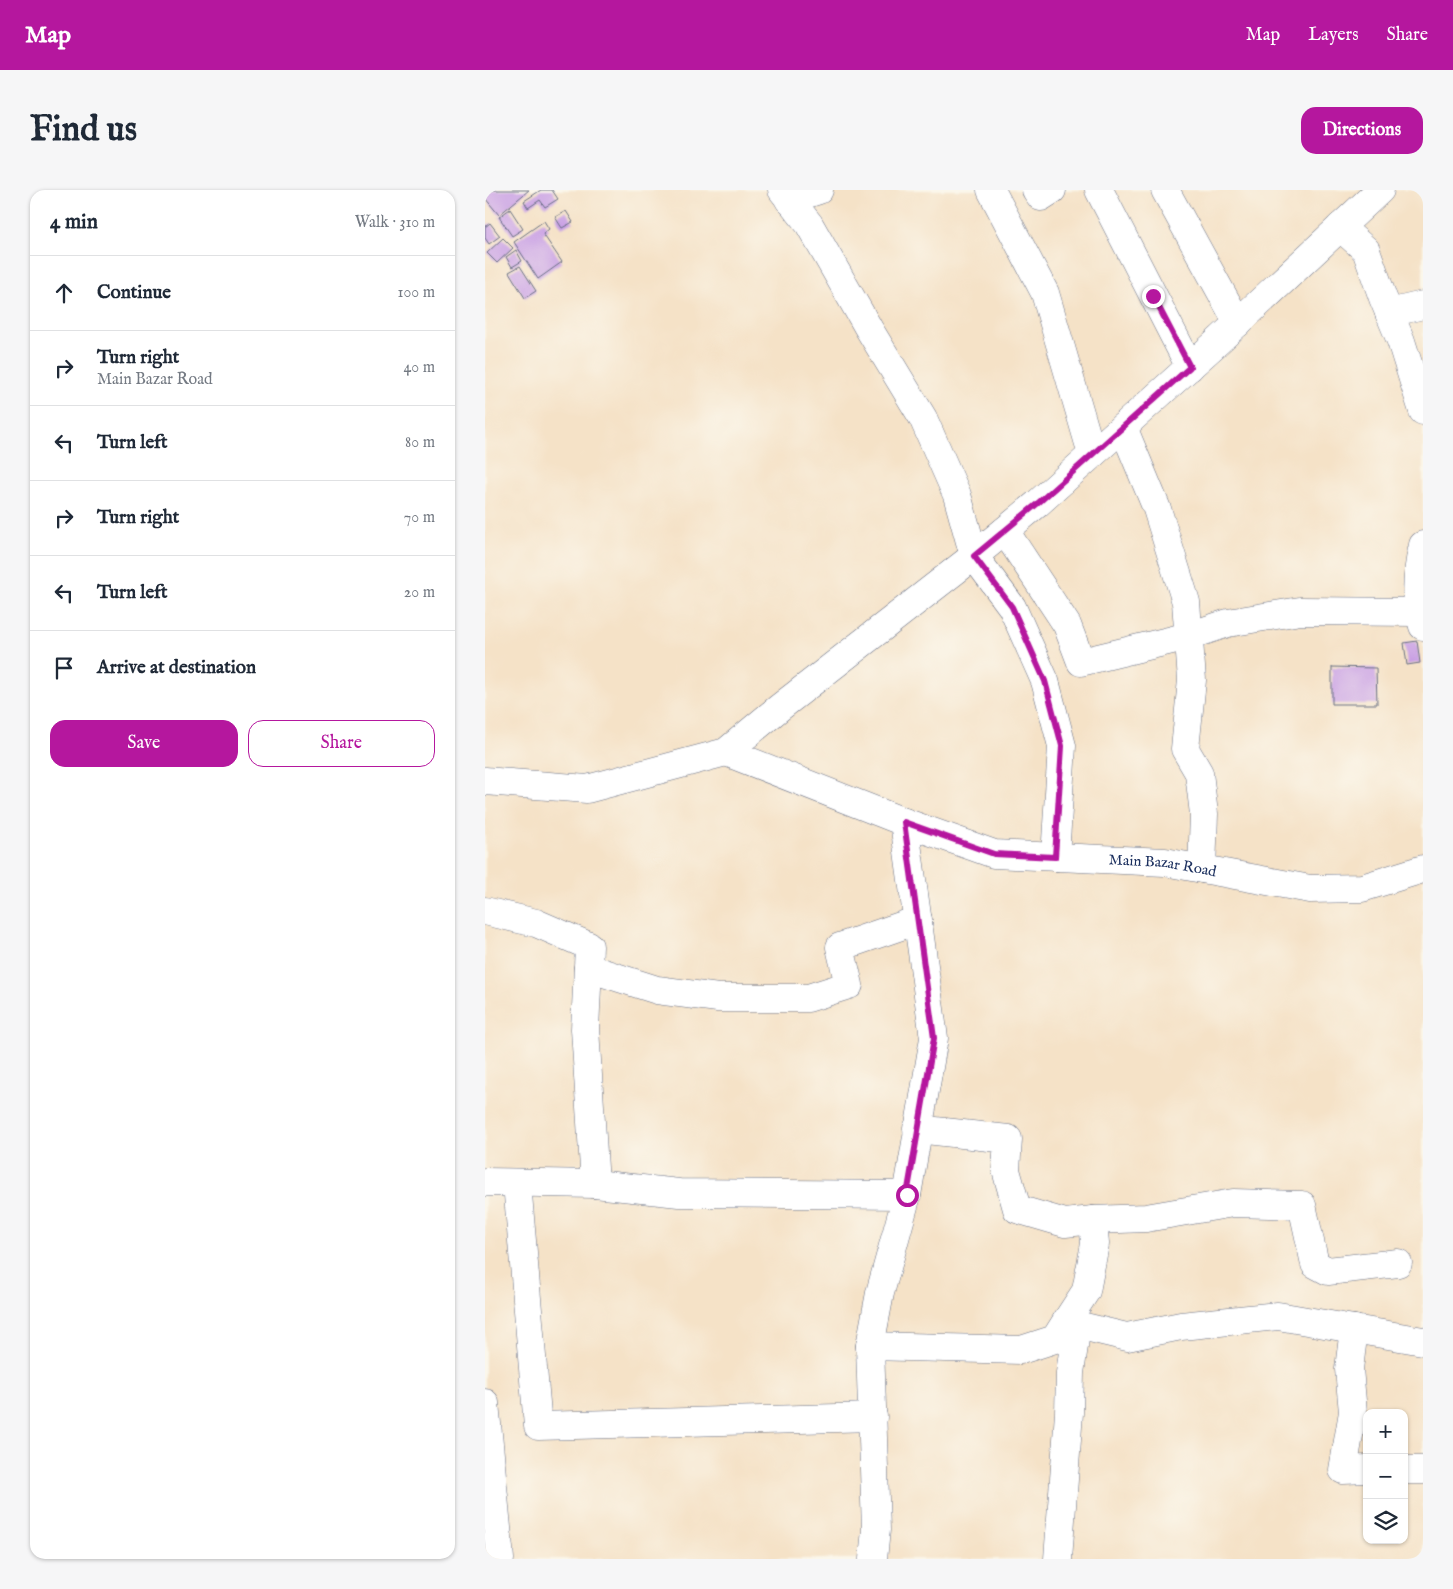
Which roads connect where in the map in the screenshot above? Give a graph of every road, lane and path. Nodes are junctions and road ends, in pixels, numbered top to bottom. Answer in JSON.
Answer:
{"nodes":[{"id":1,"x":819,"y":190,"type":"edge"},
{"id":2,"x":991,"y":190,"type":"edge"},
{"id":3,"x":1036,"y":190,"type":"edge"},
{"id":4,"x":1052,"y":190,"type":"edge"},
{"id":5,"x":1099,"y":190,"type":"edge"},
{"id":6,"x":1165,"y":190,"type":"edge"},
{"id":7,"x":1380,"y":190,"type":"edge"},
{"id":8,"x":786,"y":195,"type":"edge"},
{"id":9,"x":1340,"y":227,"type":"junction"},
{"id":10,"x":1423,"y":305,"type":"edge"},
{"id":11,"x":1389,"y":313,"type":"junction"},
{"id":12,"x":1237,"y":323,"type":"junction"},
{"id":13,"x":1190,"y":367,"type":"junction"},
{"id":14,"x":1423,"y":411,"type":"edge"},
{"id":15,"x":1123,"y":427,"type":"junction"},
{"id":16,"x":1092,"y":454,"type":"junction"},
{"id":17,"x":1005,"y":531,"type":"junction"},
{"id":18,"x":1423,"y":545,"type":"edge"},
{"id":19,"x":974,"y":556,"type":"junction"},
{"id":20,"x":1421,"y":619,"type":"edge"},
{"id":21,"x":1189,"y":636,"type":"junction"},
{"id":22,"x":726,"y":752,"type":"junction"},
{"id":23,"x":485,"y":781,"type":"edge"},
{"id":24,"x":904,"y":822,"type":"junction"},
{"id":25,"x":1055,"y":857,"type":"junction"},
{"id":26,"x":1202,"y":869,"type":"junction"},
{"id":27,"x":1423,"y":869,"type":"edge"},
{"id":28,"x":485,"y":911,"type":"edge"},
{"id":29,"x":918,"y":920,"type":"junction"},
{"id":30,"x":588,"y":968,"type":"junction"},
{"id":31,"x":917,"y":1129,"type":"junction"},
{"id":32,"x":485,"y":1182,"type":"edge"},
{"id":33,"x":517,"y":1183,"type":"junction"},
{"id":34,"x":595,"y":1184,"type":"junction"},
{"id":35,"x":907,"y":1195,"type":"junction"},
{"id":36,"x":1093,"y":1220,"type":"junction"},
{"id":37,"x":1398,"y":1263,"type":"dead end"},
{"id":38,"x":1072,"y":1322,"type":"junction"},
{"id":39,"x":1354,"y":1329,"type":"junction"},
{"id":40,"x":1423,"y":1341,"type":"edge"},
{"id":41,"x":870,"y":1346,"type":"junction"},
{"id":42,"x":485,"y":1403,"type":"edge"},
{"id":43,"x":873,"y":1417,"type":"junction"},
{"id":44,"x":1363,"y":1469,"type":"edge"},
{"id":45,"x":1408,"y":1470,"type":"edge"},
{"id":46,"x":1423,"y":1470,"type":"edge"},
{"id":47,"x":500,"y":1559,"type":"edge"},
{"id":48,"x":873,"y":1559,"type":"edge"},
{"id":49,"x":1058,"y":1559,"type":"edge"}],
"edges":[{"from":1,"to":8,"type":"street"},
{"from":2,"to":16,"type":"street"},
{"from":3,"to":4,"type":"street"},
{"from":5,"to":13,"type":"street"},
{"from":6,"to":12,"type":"street"},
{"from":7,"to":9,"type":"street"},
{"from":8,"to":19,"type":"street"},
{"from":9,"to":11,"type":"street"},
{"from":9,"to":12,"type":"street"},
{"from":10,"to":11,"type":"street"},
{"from":11,"to":14,"type":"street"},
{"from":12,"to":13,"type":"street"},
{"from":13,"to":15,"type":"street"},
{"from":15,"to":16,"type":"street"},
{"from":15,"to":21,"type":"street"},
{"from":16,"to":17,"type":"street"},
{"from":17,"to":19,"type":"street"},
{"from":17,"to":21,"type":"street"},
{"from":18,"to":20,"type":"street"},
{"from":19,"to":22,"type":"street"},
{"from":19,"to":25,"type":"street"},
{"from":20,"to":21,"type":"street"},
{"from":21,"to":26,"type":"street"},
{"from":22,"to":23,"type":"street"},
{"from":22,"to":24,"type":"street","name":"Main Bazar Road"},
{"from":24,"to":25,"type":"street","name":"Main Bazar Road"},
{"from":24,"to":29,"type":"street"},
{"from":25,"to":26,"type":"street","name":"Main Bazar Road"},
{"from":26,"to":27,"type":"street","name":"Main Bazar Road"},
{"from":28,"to":30,"type":"street"},
{"from":29,"to":30,"type":"street"},
{"from":29,"to":31,"type":"street"},
{"from":30,"to":34,"type":"street"},
{"from":31,"to":35,"type":"street"},
{"from":31,"to":36,"type":"street"},
{"from":32,"to":33,"type":"street"},
{"from":33,"to":34,"type":"street"},
{"from":33,"to":43,"type":"street"},
{"from":34,"to":35,"type":"street"},
{"from":35,"to":41,"type":"street"},
{"from":36,"to":37,"type":"street"},
{"from":36,"to":38,"type":"street"},
{"from":38,"to":39,"type":"street"},
{"from":38,"to":41,"type":"street"},
{"from":38,"to":49,"type":"street"},
{"from":39,"to":40,"type":"street"},
{"from":39,"to":44,"type":"street"},
{"from":41,"to":43,"type":"street"},
{"from":42,"to":47,"type":"street"},
{"from":43,"to":48,"type":"street"},
{"from":45,"to":46,"type":"street"}]}
